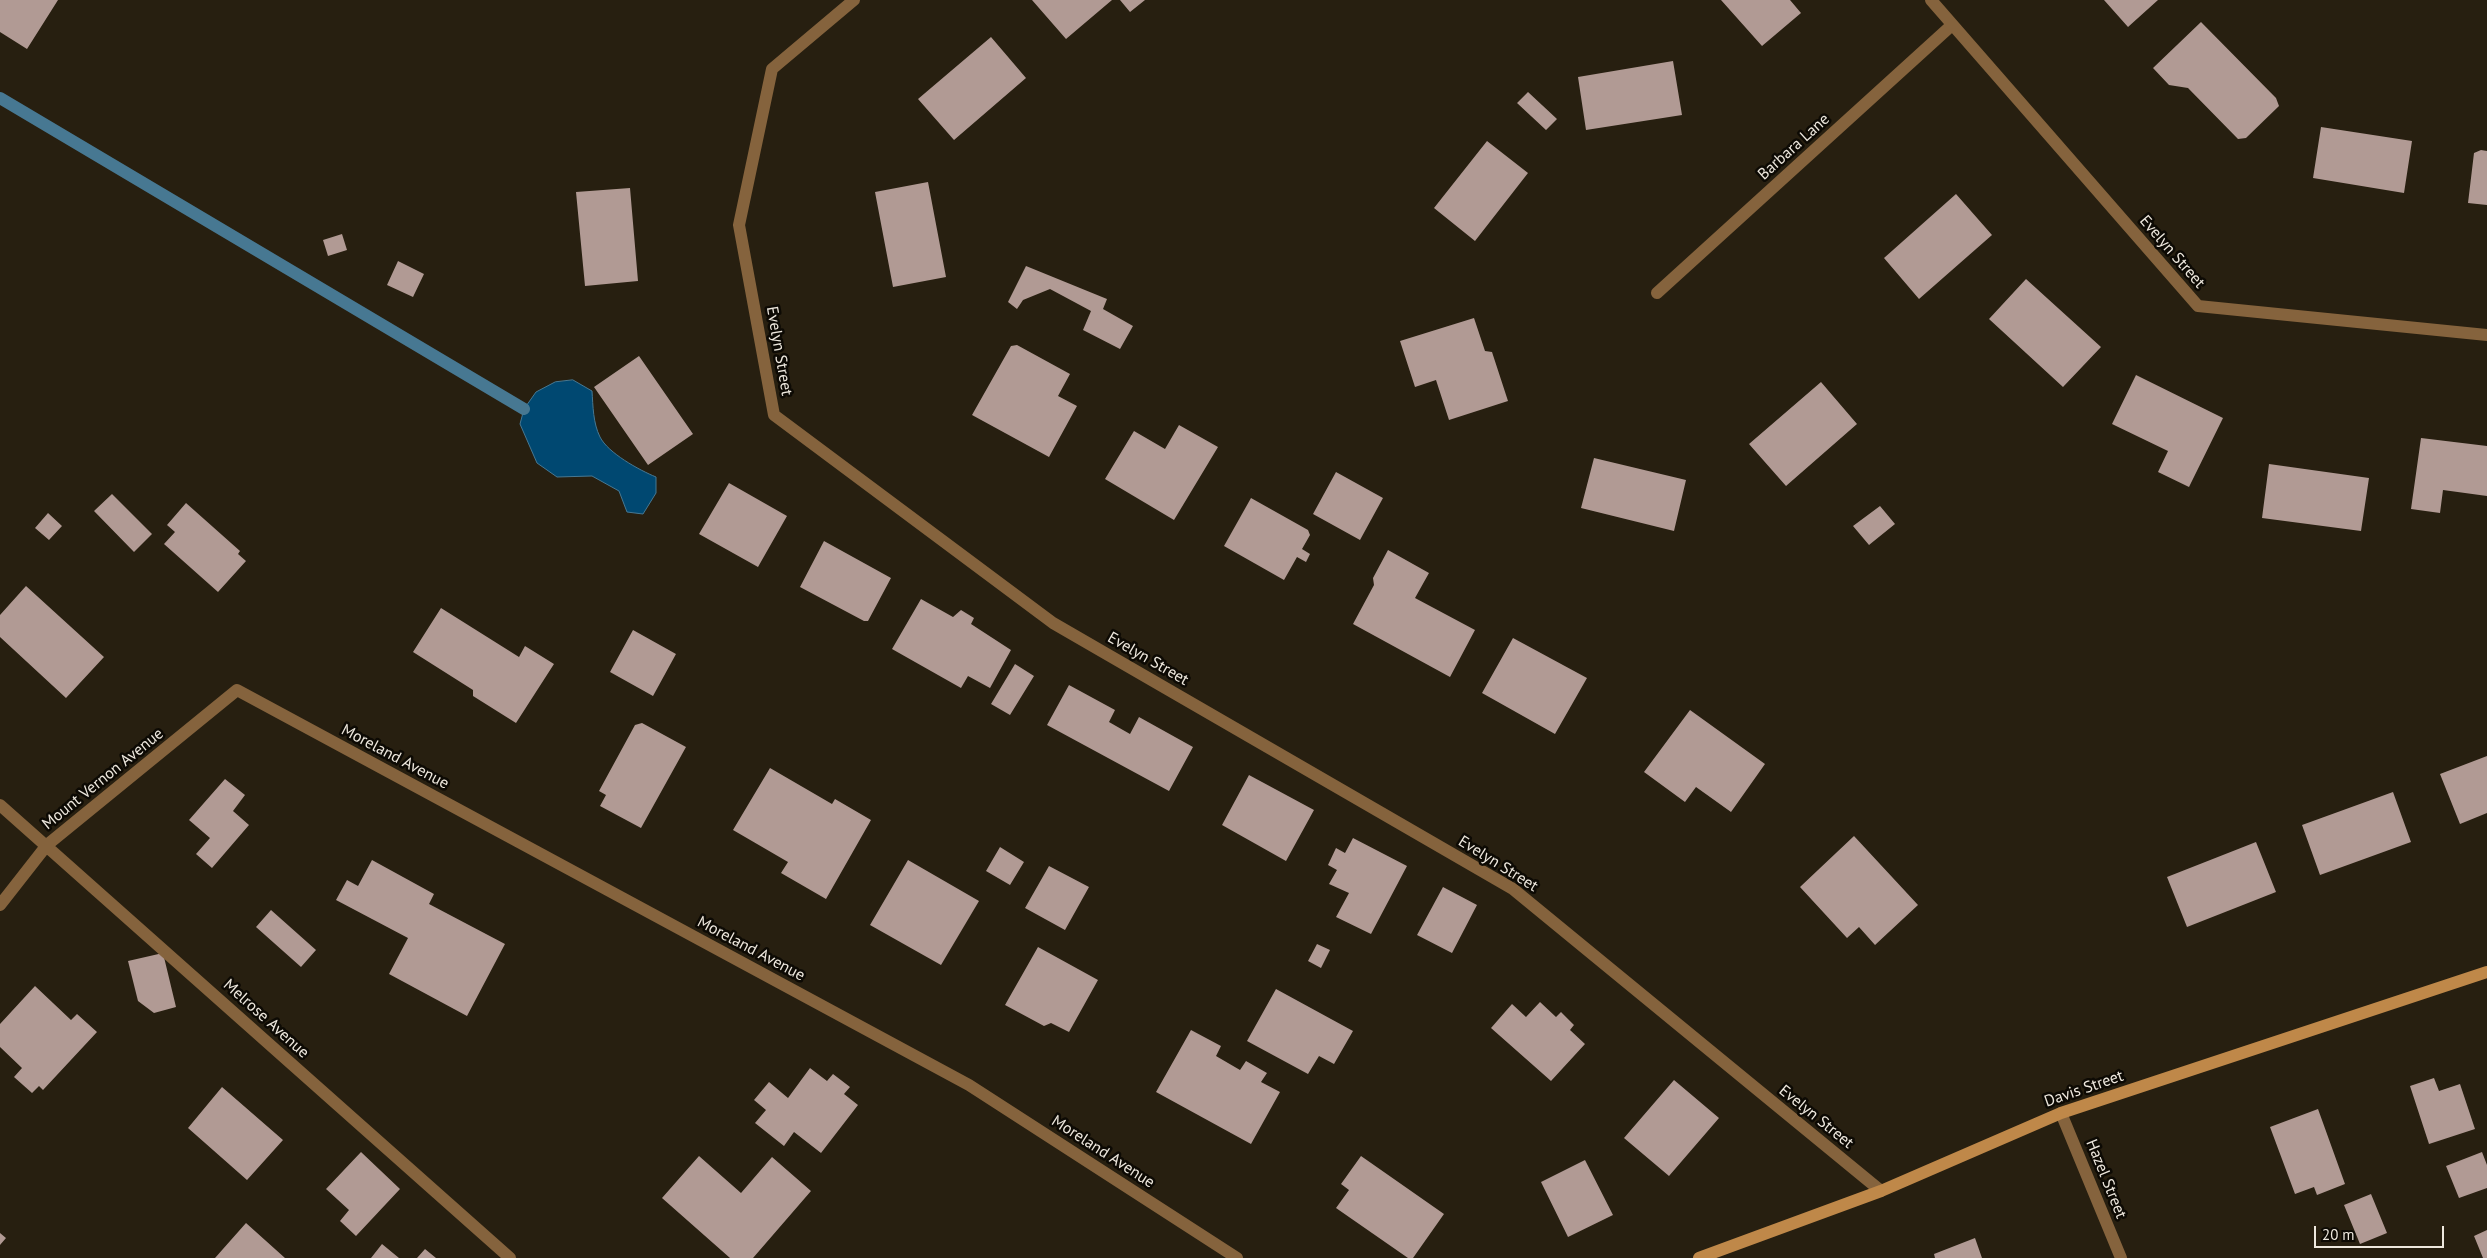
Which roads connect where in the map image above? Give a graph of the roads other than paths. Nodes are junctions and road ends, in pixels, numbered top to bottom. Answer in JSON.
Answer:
{"nodes":[{"id":1,"x":854,"y":0,"type":"edge"},
{"id":2,"x":1931,"y":0,"type":"edge"},
{"id":3,"x":1952,"y":25,"type":"junction"},
{"id":4,"x":1657,"y":293,"type":"dead end"},
{"id":5,"x":2487,"y":335,"type":"edge"},
{"id":6,"x":237,"y":690,"type":"joint"},
{"id":7,"x":0,"y":806,"type":"edge"},
{"id":8,"x":47,"y":846,"type":"junction"},
{"id":9,"x":0,"y":905,"type":"edge"},
{"id":10,"x":2487,"y":972,"type":"edge"},
{"id":11,"x":2061,"y":1113,"type":"junction"},
{"id":12,"x":1881,"y":1191,"type":"junction"},
{"id":13,"x":510,"y":1258,"type":"edge"},
{"id":14,"x":1237,"y":1258,"type":"edge"},
{"id":15,"x":1700,"y":1258,"type":"edge"},
{"id":16,"x":2121,"y":1258,"type":"edge"}],
"edges":[{"from":1,"to":12,"type":"street","name":"Evelyn Street"},
{"from":2,"to":3,"type":"street","name":"Evelyn Street"},
{"from":3,"to":4,"type":"street","name":"Barbara Lane"},
{"from":3,"to":5,"type":"street","name":"Evelyn Street"},
{"from":6,"to":8,"type":"street","name":"Mount Vernon Avenue"},
{"from":6,"to":14,"type":"street","name":"Moreland Avenue"},
{"from":7,"to":8,"type":"street","name":"Melrose Avenue"},
{"from":8,"to":9,"type":"street","name":"Mount Vernon Avenue"},
{"from":8,"to":13,"type":"street","name":"Melrose Avenue"},
{"from":10,"to":11,"type":"main road","name":"Davis Street"},
{"from":11,"to":12,"type":"main road","name":"Davis Street"},
{"from":11,"to":16,"type":"street","name":"Hazel Street"},
{"from":12,"to":15,"type":"main road","name":"Davis Street"}]}
